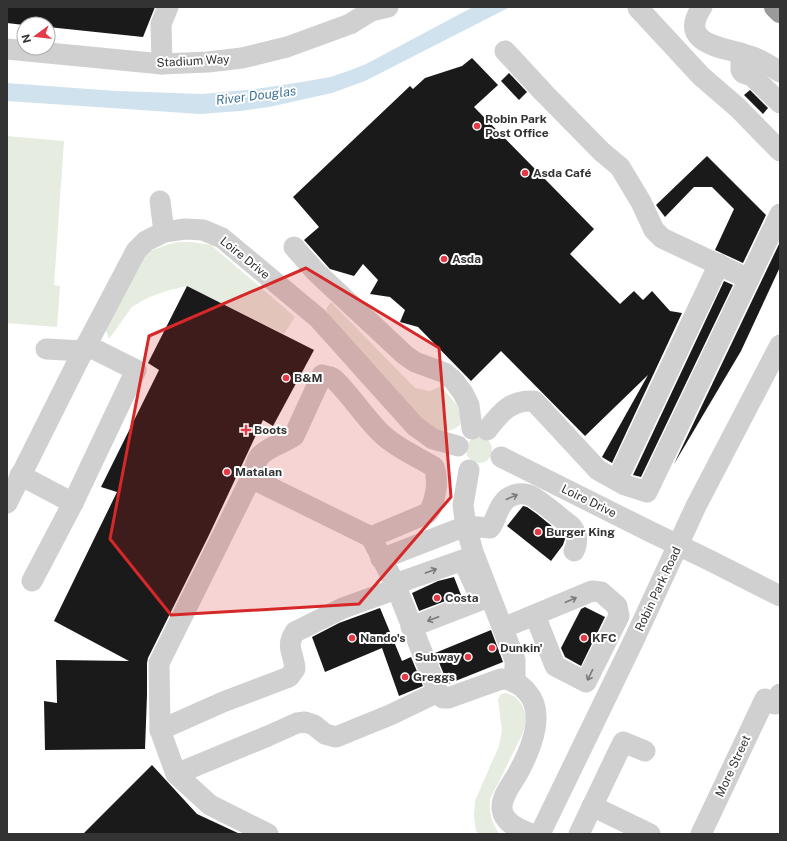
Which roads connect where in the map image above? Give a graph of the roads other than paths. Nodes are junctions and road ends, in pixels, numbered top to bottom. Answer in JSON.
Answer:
{"nodes":[{"id":1,"x":168,"y":7,"type":"edge"},
{"id":2,"x":702,"y":7,"type":"edge"},
{"id":3,"x":376,"y":8,"type":"edge"},
{"id":4,"x":638,"y":8,"type":"edge"},
{"id":5,"x":7,"y":49,"type":"edge"},
{"id":6,"x":505,"y":51,"type":"dead end"},
{"id":7,"x":741,"y":54,"type":"junction"},
{"id":8,"x":162,"y":64,"type":"junction"},
{"id":9,"x":780,"y":72,"type":"edge"},
{"id":10,"x":780,"y":103,"type":"edge"},
{"id":11,"x":777,"y":140,"type":"edge"},
{"id":12,"x":160,"y":201,"type":"dead end"},
{"id":13,"x":780,"y":214,"type":"edge"},
{"id":14,"x":164,"y":232,"type":"junction"},
{"id":15,"x":294,"y":247,"type":"dead end"},
{"id":16,"x":719,"y":264,"type":"junction"},
{"id":17,"x":749,"y":279,"type":"junction"},
{"id":18,"x":780,"y":345,"type":"edge"},
{"id":19,"x":85,"y":348,"type":"junction"},
{"id":20,"x":46,"y":349,"type":"dead end"},
{"id":21,"x":480,"y":430,"type":"junction"},
{"id":22,"x":458,"y":446,"type":"junction"},
{"id":23,"x":501,"y":457,"type":"junction"},
{"id":24,"x":469,"y":470,"type":"junction"},
{"id":25,"x":15,"y":476,"type":"edge"},
{"id":26,"x":251,"y":478,"type":"junction"},
{"id":27,"x":617,"y":480,"type":"junction"},
{"id":28,"x":74,"y":502,"type":"junction"},
{"id":29,"x":7,"y":503,"type":"edge"},
{"id":30,"x":466,"y":526,"type":"junction"},
{"id":31,"x":371,"y":537,"type":"junction"},
{"id":32,"x":678,"y":545,"type":"junction"},
{"id":33,"x":574,"y":551,"type":"dead end"},
{"id":34,"x":381,"y":559,"type":"junction"},
{"id":35,"x":32,"y":581,"type":"dead end"},
{"id":36,"x":395,"y":587,"type":"junction"},
{"id":37,"x":780,"y":596,"type":"edge"},
{"id":38,"x":535,"y":615,"type":"junction"},
{"id":39,"x":412,"y":627,"type":"junction"},
{"id":40,"x":503,"y":628,"type":"junction"},
{"id":41,"x":514,"y":683,"type":"junction"},
{"id":42,"x":438,"y":692,"type":"junction"},
{"id":43,"x":772,"y":696,"type":"edge"},
{"id":44,"x":160,"y":730,"type":"junction"},
{"id":45,"x":645,"y":751,"type":"dead end"},
{"id":46,"x":176,"y":774,"type":"junction"},
{"id":47,"x":592,"y":806,"type":"junction"},
{"id":48,"x":268,"y":834,"type":"edge"},
{"id":49,"x":531,"y":834,"type":"edge"},
{"id":50,"x":540,"y":834,"type":"edge"},
{"id":51,"x":579,"y":834,"type":"edge"},
{"id":52,"x":650,"y":834,"type":"edge"},
{"id":53,"x":701,"y":834,"type":"edge"}],
"edges":[{"from":1,"to":8,"type":"street"},
{"from":2,"to":7,"type":"street"},
{"from":3,"to":8,"type":"street","name":"Stadium Way"},
{"from":4,"to":11,"type":"street"},
{"from":5,"to":8,"type":"street","name":"Stadium Way"},
{"from":6,"to":16,"type":"street"},
{"from":7,"to":9,"type":"street"},
{"from":7,"to":10,"type":"street"},
{"from":12,"to":14,"type":"street"},
{"from":13,"to":17,"type":"street"},
{"from":14,"to":19,"type":"street","name":"Loire Drive"},
{"from":14,"to":22,"type":"street","name":"Loire Drive"},
{"from":15,"to":21,"type":"street"},
{"from":16,"to":17,"type":"street"},
{"from":16,"to":27,"type":"street"},
{"from":17,"to":27,"type":"street"},
{"from":18,"to":32,"type":"street","name":"Robin Park Road"},
{"from":19,"to":20,"type":"street"},
{"from":19,"to":25,"type":"street","name":"Loire Drive"},
{"from":19,"to":28,"type":"street"},
{"from":21,"to":22,"type":"street"},
{"from":21,"to":23,"type":"street"},
{"from":21,"to":27,"type":"street"},
{"from":22,"to":24,"type":"street"},
{"from":23,"to":24,"type":"street"},
{"from":23,"to":32,"type":"street","name":"Loire Drive"},
{"from":24,"to":30,"type":"street"},
{"from":25,"to":28,"type":"street"},
{"from":25,"to":29,"type":"street","name":"Loire Drive"},
{"from":26,"to":31,"type":"street"},
{"from":26,"to":31,"type":"street"},
{"from":26,"to":44,"type":"street"},
{"from":28,"to":35,"type":"street"},
{"from":30,"to":33,"type":"street","one_way":true},
{"from":30,"to":34,"type":"street"},
{"from":30,"to":40,"type":"street"},
{"from":31,"to":34,"type":"street"},
{"from":32,"to":37,"type":"street","name":"Loire Drive"},
{"from":32,"to":50,"type":"street","name":"Robin Park Road"},
{"from":34,"to":36,"type":"street"},
{"from":36,"to":39,"type":"street"},
{"from":36,"to":39,"type":"street","one_way":true},
{"from":36,"to":44,"type":"street"},
{"from":38,"to":38,"type":"street","one_way":true},
{"from":38,"to":40,"type":"street"},
{"from":39,"to":42,"type":"street"},
{"from":40,"to":41,"type":"street"},
{"from":41,"to":42,"type":"street"},
{"from":41,"to":49,"type":"street"},
{"from":42,"to":46,"type":"street"},
{"from":43,"to":53,"type":"street","name":"More Street"},
{"from":44,"to":46,"type":"street"},
{"from":45,"to":47,"type":"street"},
{"from":46,"to":48,"type":"street"},
{"from":47,"to":51,"type":"street"},
{"from":47,"to":52,"type":"street"}]}
